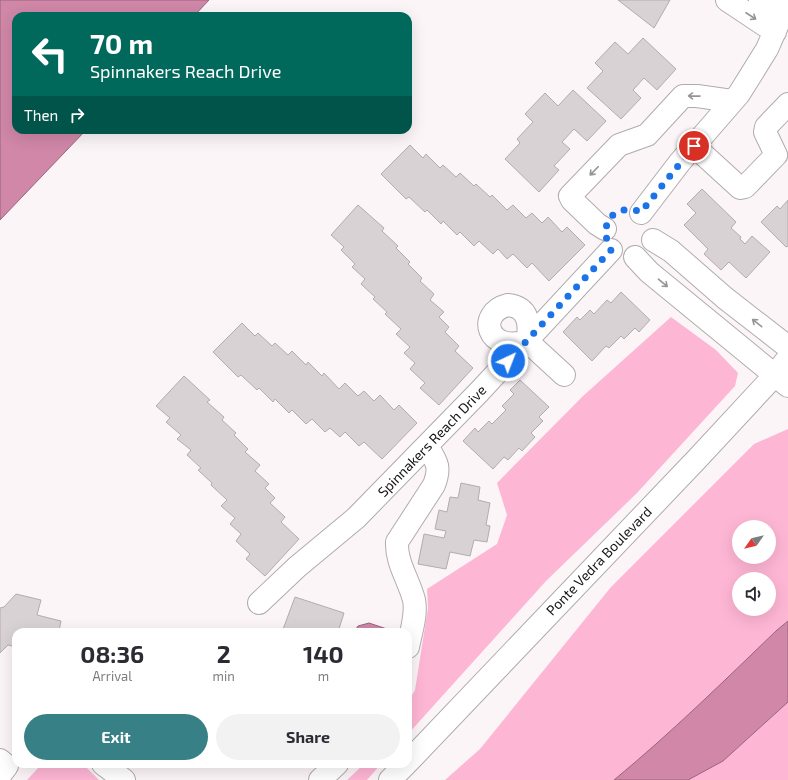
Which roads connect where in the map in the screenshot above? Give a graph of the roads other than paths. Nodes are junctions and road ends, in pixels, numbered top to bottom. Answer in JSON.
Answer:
{"nodes":[{"id":1,"x":728,"y":0,"type":"edge"},
{"id":2,"x":760,"y":0,"type":"edge"},
{"id":3,"x":782,"y":16,"type":"edge"},
{"id":4,"x":732,"y":101,"type":"junction"},
{"id":5,"x":788,"y":104,"type":"edge"},
{"id":6,"x":694,"y":146,"type":"junction"},
{"id":7,"x":621,"y":217,"type":"junction"},
{"id":8,"x":653,"y":240,"type":"junction"},
{"id":9,"x":611,"y":250,"type":"junction"},
{"id":10,"x":635,"y":257,"type":"junction"},
{"id":11,"x":527,"y":341,"type":"junction"},
{"id":12,"x":788,"y":347,"type":"edge"},
{"id":13,"x":788,"y":358,"type":"edge"},
{"id":14,"x":564,"y":375,"type":"dead end"},
{"id":15,"x":781,"y":381,"type":"edge"},
{"id":16,"x":427,"y":446,"type":"junction"},
{"id":17,"x":259,"y":603,"type":"dead end"},
{"id":18,"x":412,"y":628,"type":"edge"},
{"id":19,"x":412,"y":758,"type":"edge"},
{"id":20,"x":0,"y":760,"type":"edge"},
{"id":21,"x":108,"y":768,"type":"edge"},
{"id":22,"x":333,"y":768,"type":"edge"},
{"id":23,"x":402,"y":768,"type":"edge"},
{"id":24,"x":0,"y":775,"type":"edge"},
{"id":25,"x":124,"y":780,"type":"edge"},
{"id":26,"x":320,"y":780,"type":"edge"},
{"id":27,"x":390,"y":780,"type":"edge"}],
"edges":[{"from":1,"to":3,"type":"street","one_way":true},
{"from":2,"to":3,"type":"street"},
{"from":3,"to":4,"type":"street"},
{"from":4,"to":6,"type":"street"},
{"from":4,"to":7,"type":"street","one_way":true},
{"from":5,"to":6,"type":"street"},
{"from":6,"to":7,"type":"street"},
{"from":7,"to":8,"type":"street"},
{"from":7,"to":9,"type":"street"},
{"from":8,"to":10,"type":"street"},
{"from":12,"to":8,"type":"street","one_way":true},
{"from":9,"to":10,"type":"street"},
{"from":9,"to":11,"type":"street","name":"Spinnakers Reach Drive"},
{"from":10,"to":15,"type":"street","one_way":true},
{"from":11,"to":14,"type":"street"},
{"from":11,"to":16,"type":"street","name":"Spinnakers Reach Drive"},
{"from":13,"to":15,"type":"street","name":"Ponte Vedra Boulevard"},
{"from":15,"to":19,"type":"street","name":"Ponte Vedra Boulevard"},
{"from":16,"to":17,"type":"street","name":"Spinnakers Reach Drive"},
{"from":16,"to":18,"type":"street"},
{"from":20,"to":24,"type":"street"},
{"from":21,"to":25,"type":"street"},
{"from":22,"to":26,"type":"street"},
{"from":23,"to":27,"type":"street"}]}
